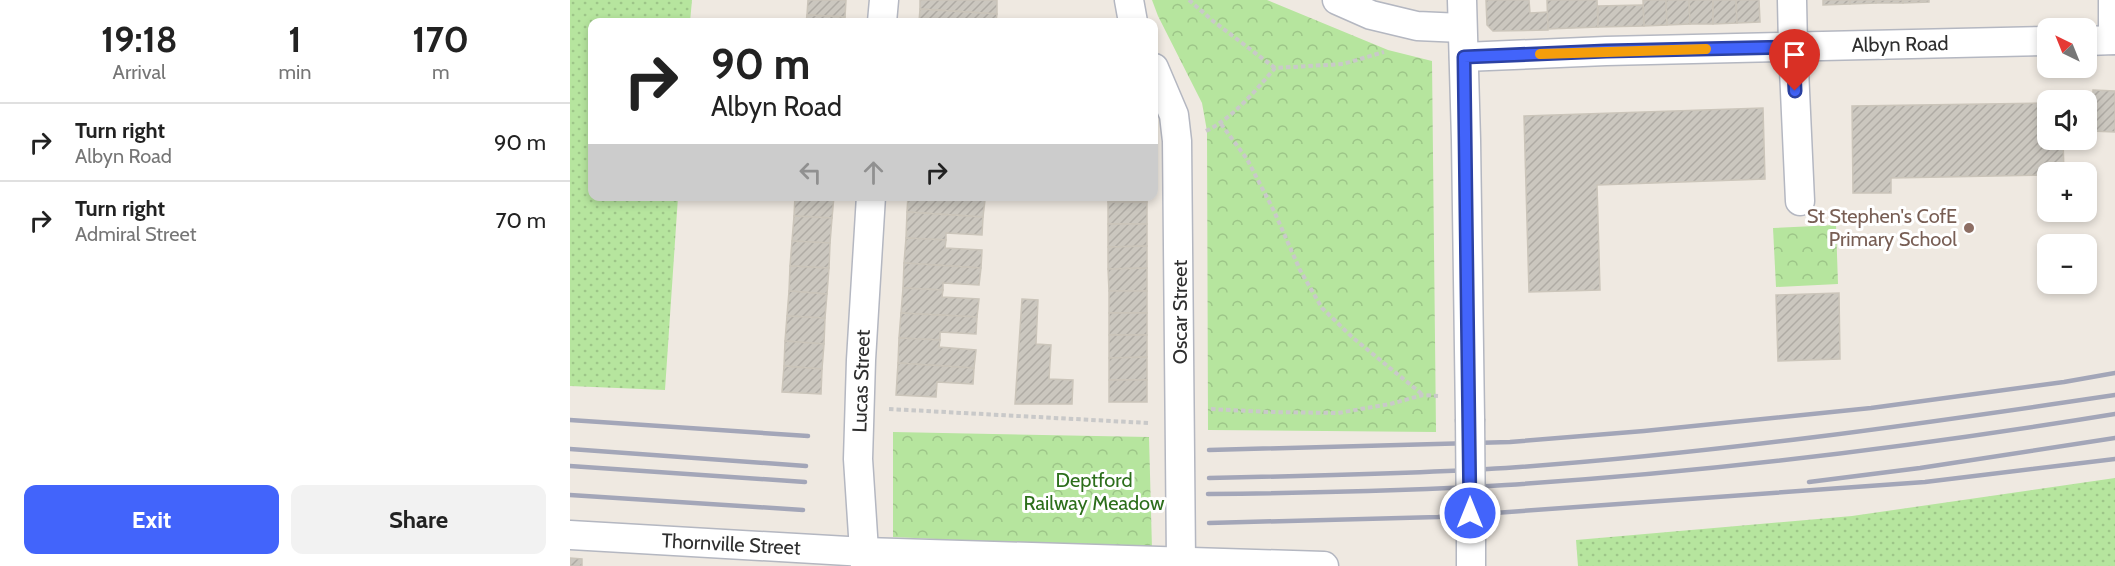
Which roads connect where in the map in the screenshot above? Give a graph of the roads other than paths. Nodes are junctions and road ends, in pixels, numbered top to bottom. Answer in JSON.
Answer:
{"nodes":[{"id":1,"x":884,"y":0,"type":"edge"},
{"id":2,"x":1129,"y":0,"type":"edge"},
{"id":3,"x":1337,"y":0,"type":"edge"},
{"id":4,"x":1462,"y":0,"type":"edge"},
{"id":5,"x":1792,"y":0,"type":"edge"},
{"id":6,"x":2113,"y":0,"type":"edge"},
{"id":7,"x":882,"y":18,"type":"edge"},
{"id":8,"x":1132,"y":18,"type":"edge"},
{"id":9,"x":1462,"y":28,"type":"junction"},
{"id":10,"x":2105,"y":40,"type":"edge"},
{"id":11,"x":2037,"y":41,"type":"edge"},
{"id":12,"x":1793,"y":47,"type":"junction"},
{"id":13,"x":1464,"y":57,"type":"junction"},
{"id":14,"x":1158,"y":77,"type":"edge"},
{"id":15,"x":871,"y":201,"type":"edge"},
{"id":16,"x":1800,"y":201,"type":"dead end"},
{"id":17,"x":570,"y":535,"type":"edge"},
{"id":18,"x":865,"y":559,"type":"edge"},
{"id":19,"x":1181,"y":561,"type":"junction"},
{"id":20,"x":1324,"y":566,"type":"edge"},
{"id":21,"x":1471,"y":566,"type":"edge"}],
"edges":[{"from":1,"to":7,"type":"street"},
{"from":2,"to":8,"type":"street"},
{"from":3,"to":9,"type":"street"},
{"from":4,"to":9,"type":"street"},
{"from":5,"to":12,"type":"street"},
{"from":6,"to":10,"type":"street"},
{"from":9,"to":13,"type":"street"},
{"from":11,"to":12,"type":"street","name":"Albyn Road"},
{"from":12,"to":13,"type":"street","name":"Albyn Road"},
{"from":12,"to":16,"type":"street"},
{"from":13,"to":21,"type":"street","bridge":true},
{"from":14,"to":19,"type":"street","name":"Oscar Street"},
{"from":15,"to":18,"type":"street","name":"Lucas Street"},
{"from":17,"to":18,"type":"street","name":"Thornville Street"},
{"from":18,"to":19,"type":"street","name":"Thornville Street"},
{"from":19,"to":20,"type":"street","name":"Thornville Street"}]}
